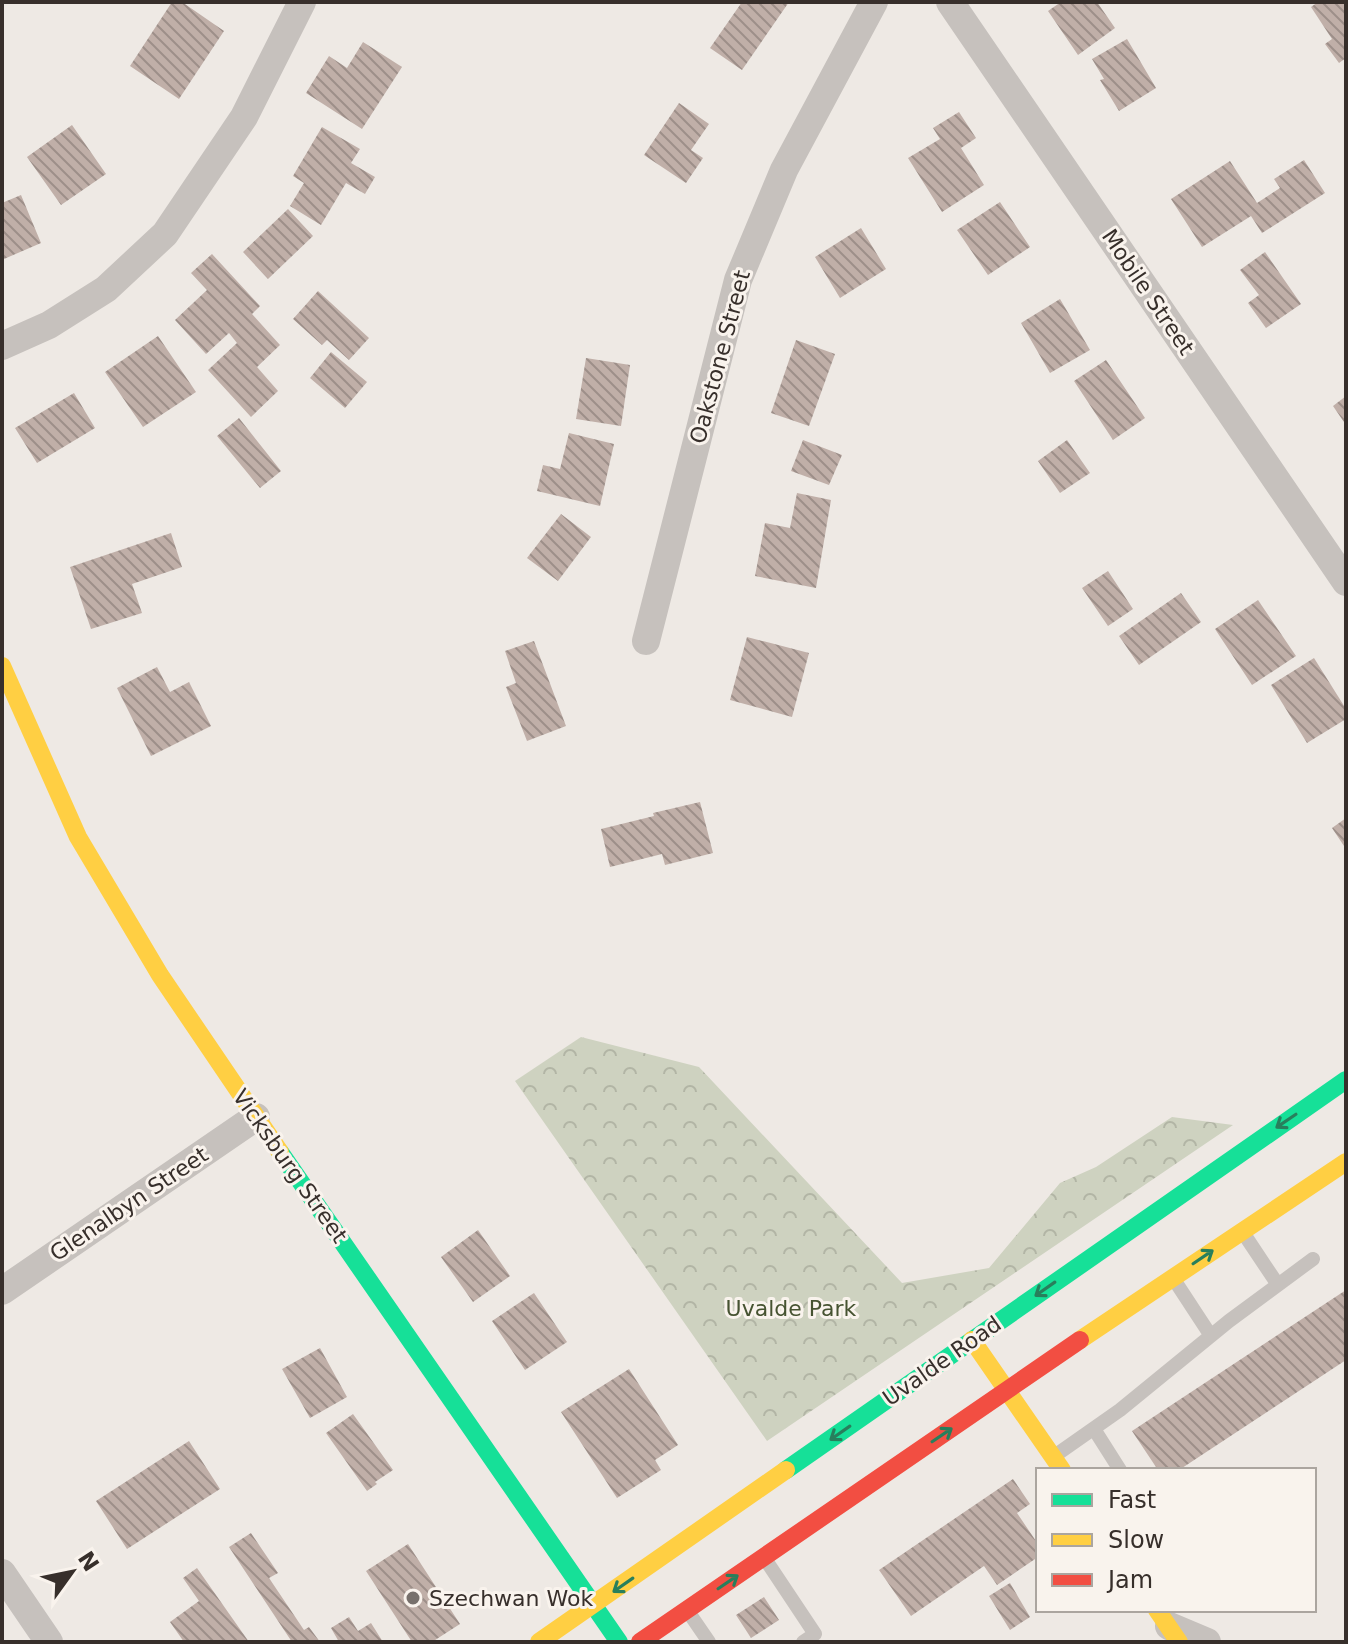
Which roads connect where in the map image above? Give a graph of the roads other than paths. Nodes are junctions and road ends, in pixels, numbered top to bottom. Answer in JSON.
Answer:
{"nodes":[{"id":1,"x":302,"y":2,"type":"edge"},
{"id":2,"x":874,"y":2,"type":"edge"},
{"id":3,"x":950,"y":2,"type":"edge"},
{"id":4,"x":2,"y":346,"type":"edge"},
{"id":5,"x":1346,"y":582,"type":"edge"},
{"id":6,"x":646,"y":641,"type":"dead end"},
{"id":7,"x":2,"y":666,"type":"edge"},
{"id":8,"x":1346,"y":1080,"type":"edge"},
{"id":9,"x":256,"y":1117,"type":"junction"},
{"id":10,"x":1346,"y":1162,"type":"edge"},
{"id":11,"x":1241,"y":1230,"type":"junction"},
{"id":12,"x":1313,"y":1259,"type":"dead end"},
{"id":13,"x":1172,"y":1277,"type":"junction"},
{"id":14,"x":1278,"y":1285,"type":"junction"},
{"id":15,"x":2,"y":1291,"type":"edge"},
{"id":16,"x":1211,"y":1336,"type":"junction"},
{"id":17,"x":972,"y":1340,"type":"junction"},
{"id":18,"x":1007,"y":1390,"type":"junction"},
{"id":19,"x":1094,"y":1429,"type":"junction"},
{"id":20,"x":1057,"y":1464,"type":"edge"},
{"id":21,"x":1119,"y":1468,"type":"edge"},
{"id":22,"x":764,"y":1557,"type":"junction"},
{"id":23,"x":2,"y":1573,"type":"edge"},
{"id":24,"x":594,"y":1604,"type":"junction"},
{"id":25,"x":687,"y":1610,"type":"junction"},
{"id":26,"x":1168,"y":1626,"type":"edge"},
{"id":27,"x":49,"y":1642,"type":"edge"},
{"id":28,"x":539,"y":1642,"type":"edge"},
{"id":29,"x":619,"y":1642,"type":"edge"},
{"id":30,"x":640,"y":1642,"type":"edge"},
{"id":31,"x":709,"y":1642,"type":"edge"},
{"id":32,"x":803,"y":1642,"type":"edge"},
{"id":33,"x":1207,"y":1642,"type":"edge"}],
"edges":[{"from":1,"to":4,"type":"street"},
{"from":2,"to":6,"type":"street","name":"Oakstone Street"},
{"from":3,"to":5,"type":"street","name":"Mobile Street"},
{"from":7,"to":9,"type":"main road","name":"Vicksburg Street"},
{"from":8,"to":17,"type":"main road","name":"Uvalde Road","one_way":true},
{"from":9,"to":15,"type":"street","name":"Glenalbyn Street"},
{"from":9,"to":24,"type":"main road","name":"Vicksburg Street"},
{"from":10,"to":11,"type":"main road"},
{"from":13,"to":11,"type":"main road","one_way":true},
{"from":11,"to":14,"type":"lane"},
{"from":12,"to":14,"type":"lane"},
{"from":13,"to":16,"type":"lane"},
{"from":13,"to":18,"type":"main road"},
{"from":14,"to":16,"type":"lane"},
{"from":16,"to":19,"type":"lane"},
{"from":17,"to":18,"type":"main road"},
{"from":17,"to":24,"type":"main road","name":"Uvalde Road","one_way":true},
{"from":18,"to":20,"type":"main road"},
{"from":22,"to":18,"type":"main road","one_way":true},
{"from":19,"to":20,"type":"lane"},
{"from":19,"to":21,"type":"lane"},
{"from":25,"to":22,"type":"main road","one_way":true},
{"from":22,"to":32,"type":"lane"},
{"from":23,"to":27,"type":"street"},
{"from":24,"to":28,"type":"main road","name":"Uvalde Road"},
{"from":24,"to":29,"type":"main road","name":"Vicksburg Street"},
{"from":25,"to":30,"type":"main road"},
{"from":25,"to":31,"type":"lane"},
{"from":26,"to":33,"type":"street"}]}
